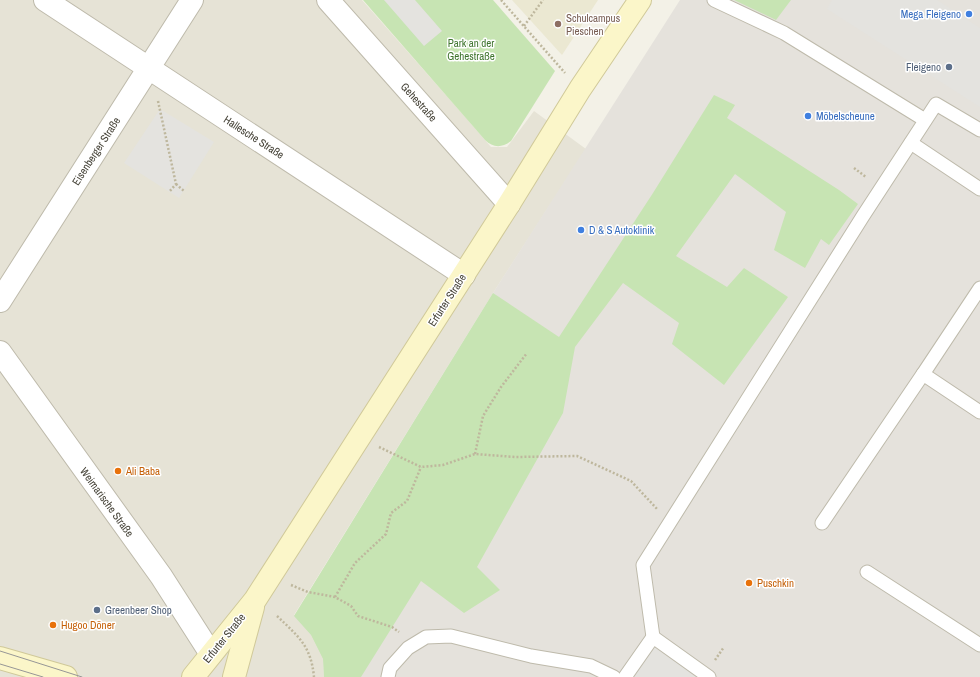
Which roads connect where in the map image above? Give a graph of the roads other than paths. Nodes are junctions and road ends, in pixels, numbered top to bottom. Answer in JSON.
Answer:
{"nodes":[{"id":1,"x":44,"y":0,"type":"edge"},
{"id":2,"x":192,"y":0,"type":"edge"},
{"id":3,"x":328,"y":0,"type":"edge"},
{"id":4,"x":640,"y":0,"type":"edge"},
{"id":5,"x":714,"y":0,"type":"edge"},
{"id":6,"x":149,"y":68,"type":"junction"},
{"id":7,"x":925,"y":120,"type":"junction"},
{"id":8,"x":980,"y":130,"type":"edge"},
{"id":9,"x":911,"y":143,"type":"junction"},
{"id":10,"x":980,"y":189,"type":"edge"},
{"id":11,"x":509,"y":204,"type":"junction"},
{"id":12,"x":464,"y":275,"type":"junction"},
{"id":13,"x":980,"y":288,"type":"edge"},
{"id":14,"x":0,"y":301,"type":"edge"},
{"id":15,"x":0,"y":352,"type":"edge"},
{"id":16,"x":923,"y":374,"type":"junction"},
{"id":17,"x":980,"y":412,"type":"edge"},
{"id":18,"x":822,"y":522,"type":"dead end"},
{"id":19,"x":867,"y":572,"type":"dead end"},
{"id":20,"x":255,"y":600,"type":"junction"},
{"id":21,"x":653,"y":637,"type":"junction"},
{"id":22,"x":980,"y":645,"type":"edge"},
{"id":23,"x":212,"y":654,"type":"junction"},
{"id":24,"x":0,"y":658,"type":"edge"},
{"id":25,"x":66,"y":677,"type":"edge"},
{"id":26,"x":193,"y":677,"type":"edge"},
{"id":27,"x":234,"y":677,"type":"edge"},
{"id":28,"x":388,"y":677,"type":"edge"},
{"id":29,"x":614,"y":677,"type":"edge"},
{"id":30,"x":625,"y":677,"type":"edge"},
{"id":31,"x":709,"y":677,"type":"edge"}],
"edges":[{"from":1,"to":6,"type":"street","name":"Hallesche Straße"},
{"from":2,"to":6,"type":"street","name":"Eisenberger Straße"},
{"from":3,"to":11,"type":"street","name":"Gehestraße"},
{"from":4,"to":11,"type":"street","name":"Erfurter Straße"},
{"from":5,"to":7,"type":"lane"},
{"from":6,"to":12,"type":"street","name":"Hallesche Straße"},
{"from":6,"to":14,"type":"street","name":"Eisenberger Straße"},
{"from":7,"to":8,"type":"lane"},
{"from":7,"to":9,"type":"lane"},
{"from":9,"to":10,"type":"lane"},
{"from":9,"to":21,"type":"lane"},
{"from":11,"to":12,"type":"street","name":"Erfurter Straße"},
{"from":12,"to":20,"type":"street","name":"Erfurter Straße"},
{"from":13,"to":16,"type":"lane"},
{"from":15,"to":23,"type":"street","name":"Weimarische Straße"},
{"from":16,"to":17,"type":"lane"},
{"from":16,"to":18,"type":"lane"},
{"from":19,"to":22,"type":"lane"},
{"from":20,"to":23,"type":"street","name":"Erfurter Straße"},
{"from":20,"to":27,"type":"street","name":"Erfurter Straße"},
{"from":21,"to":30,"type":"lane"},
{"from":21,"to":31,"type":"lane"},
{"from":23,"to":26,"type":"street","name":"Erfurter Straße"},
{"from":24,"to":25,"type":"street"},
{"from":28,"to":29,"type":"lane"}]}
